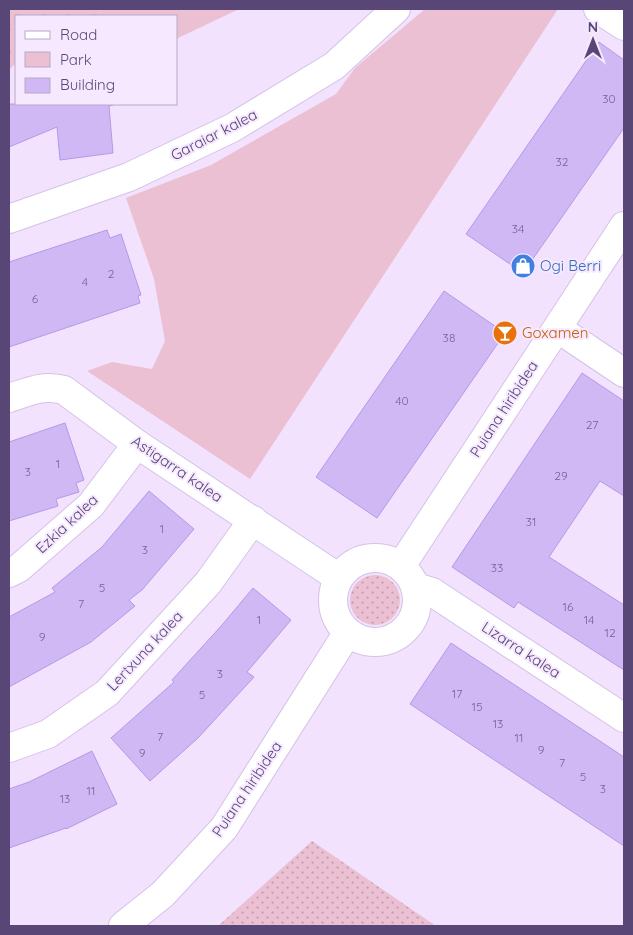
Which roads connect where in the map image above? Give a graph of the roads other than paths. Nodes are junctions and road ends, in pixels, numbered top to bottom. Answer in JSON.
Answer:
{"nodes":[{"id":1,"x":396,"y":9,"type":"edge"},
{"id":2,"x":598,"y":9,"type":"edge"},
{"id":3,"x":624,"y":26,"type":"edge"},
{"id":4,"x":9,"y":219,"type":"edge"},
{"id":5,"x":624,"y":226,"type":"edge"},
{"id":6,"x":557,"y":328,"type":"junction"},
{"id":7,"x":624,"y":373,"type":"edge"},
{"id":8,"x":9,"y":398,"type":"edge"},
{"id":9,"x":137,"y":444,"type":"junction"},
{"id":10,"x":253,"y":520,"type":"junction"},
{"id":11,"x":9,"y":573,"type":"edge"},
{"id":12,"x":408,"y":576,"type":"junction"},
{"id":13,"x":340,"y":578,"type":"junction"},
{"id":14,"x":348,"y":632,"type":"junction"},
{"id":15,"x":624,"y":718,"type":"edge"},
{"id":16,"x":9,"y":748,"type":"edge"},
{"id":17,"x":123,"y":926,"type":"edge"}],
"edges":[{"from":1,"to":4,"type":"street","name":"Garaiar kalea"},
{"from":2,"to":3,"type":"street"},
{"from":5,"to":6,"type":"street","name":"Puiana hiribidea"},
{"from":6,"to":7,"type":"street"},
{"from":6,"to":12,"type":"street","name":"Puiana hiribidea"},
{"from":8,"to":9,"type":"street","name":"Astigarra kalea"},
{"from":9,"to":10,"type":"street","name":"Astigarra kalea"},
{"from":9,"to":11,"type":"street","name":"Ezkia kalea"},
{"from":10,"to":13,"type":"street","name":"Astigarra kalea"},
{"from":10,"to":16,"type":"street","name":"Lertxuna kalea"},
{"from":12,"to":13,"type":"street"},
{"from":12,"to":14,"type":"street"},
{"from":12,"to":15,"type":"street","name":"Lizarra kalea"},
{"from":13,"to":14,"type":"street"},
{"from":14,"to":17,"type":"street","name":"Puiana hiribidea"}]}
